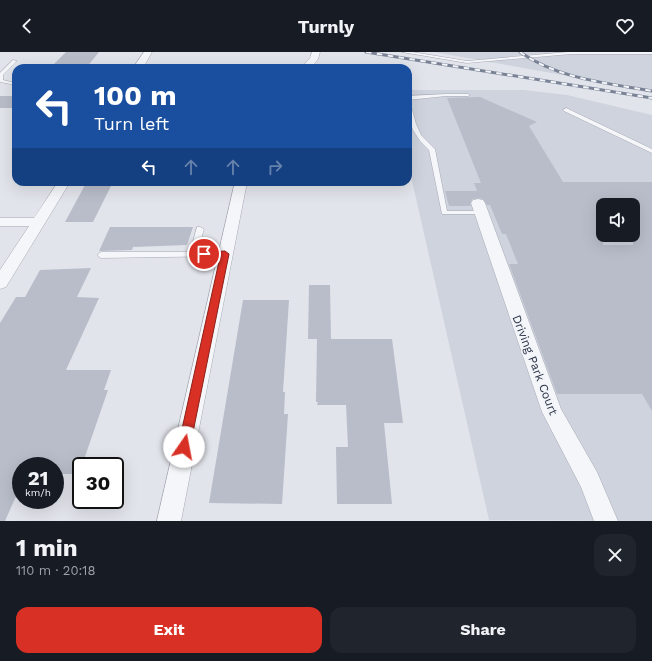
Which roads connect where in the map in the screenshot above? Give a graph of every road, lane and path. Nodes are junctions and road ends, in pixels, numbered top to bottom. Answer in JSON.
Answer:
{"nodes":[{"id":1,"x":148,"y":52,"type":"edge"},
{"id":2,"x":316,"y":52,"type":"edge"},
{"id":3,"x":404,"y":52,"type":"edge"},
{"id":4,"x":652,"y":53,"type":"edge"},
{"id":5,"x":15,"y":61,"type":"dead end"},
{"id":6,"x":12,"y":64,"type":"edge"},
{"id":7,"x":12,"y":64,"type":"edge"},
{"id":8,"x":140,"y":64,"type":"edge"},
{"id":9,"x":310,"y":64,"type":"edge"},
{"id":10,"x":12,"y":83,"type":"edge"},
{"id":11,"x":468,"y":95,"type":"dead end"},
{"id":12,"x":412,"y":98,"type":"edge"},
{"id":13,"x":566,"y":110,"type":"dead end"},
{"id":14,"x":412,"y":120,"type":"edge"},
{"id":15,"x":652,"y":151,"type":"edge"},
{"id":16,"x":62,"y":186,"type":"edge"},
{"id":17,"x":240,"y":186,"type":"edge"},
{"id":18,"x":479,"y":208,"type":"joint"},
{"id":19,"x":0,"y":222,"type":"edge"},
{"id":20,"x":39,"y":222,"type":"junction"},
{"id":21,"x":200,"y":229,"type":"dead end"},
{"id":22,"x":193,"y":254,"type":"junction"},
{"id":23,"x":225,"y":254,"type":"junction"},
{"id":24,"x":101,"y":255,"type":"dead end"},
{"id":25,"x":0,"y":283,"type":"edge"},
{"id":26,"x":169,"y":521,"type":"edge"},
{"id":27,"x":606,"y":521,"type":"edge"}],
"edges":[{"from":1,"to":8,"type":"street"},
{"from":2,"to":9,"type":"street"},
{"from":3,"to":4,"type":"lane"},
{"from":5,"to":7,"type":"lane"},
{"from":6,"to":10,"type":"lane"},
{"from":11,"to":12,"type":"lane"},
{"from":13,"to":15,"type":"lane"},
{"from":14,"to":18,"type":"lane"},
{"from":16,"to":20,"type":"street"},
{"from":17,"to":23,"type":"street"},
{"from":18,"to":27,"type":"street","name":"Driving Park Court"},
{"from":19,"to":20,"type":"street"},
{"from":20,"to":25,"type":"street"},
{"from":21,"to":22,"type":"lane"},
{"from":22,"to":23,"type":"lane"},
{"from":22,"to":24,"type":"lane"},
{"from":23,"to":26,"type":"street"}]}
